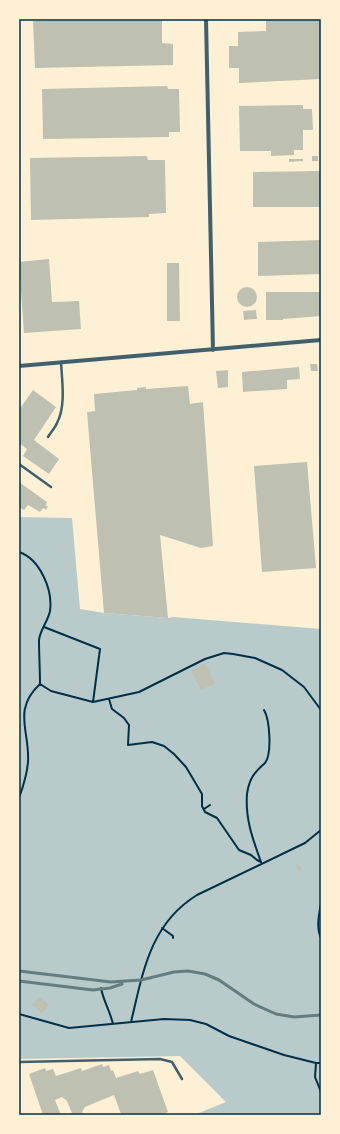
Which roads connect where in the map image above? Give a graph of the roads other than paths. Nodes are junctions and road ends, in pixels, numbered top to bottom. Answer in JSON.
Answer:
{"nodes":[{"id":1,"x":206,"y":19,"type":"edge"},
{"id":2,"x":321,"y":340,"type":"edge"},
{"id":3,"x":213,"y":350,"type":"junction"},
{"id":4,"x":61,"y":362,"type":"junction"},
{"id":5,"x":19,"y":366,"type":"edge"},
{"id":6,"x":48,"y":437,"type":"dead end"},
{"id":7,"x":19,"y":464,"type":"edge"},
{"id":8,"x":51,"y":487,"type":"dead end"},
{"id":9,"x":19,"y":1062,"type":"edge"},
{"id":10,"x":182,"y":1079,"type":"dead end"}],
"edges":[{"from":1,"to":3,"type":"street"},
{"from":2,"to":3,"type":"street"},
{"from":3,"to":4,"type":"street"},
{"from":4,"to":5,"type":"street"},
{"from":4,"to":6,"type":"lane"},
{"from":7,"to":8,"type":"lane"},
{"from":9,"to":10,"type":"lane"}]}
